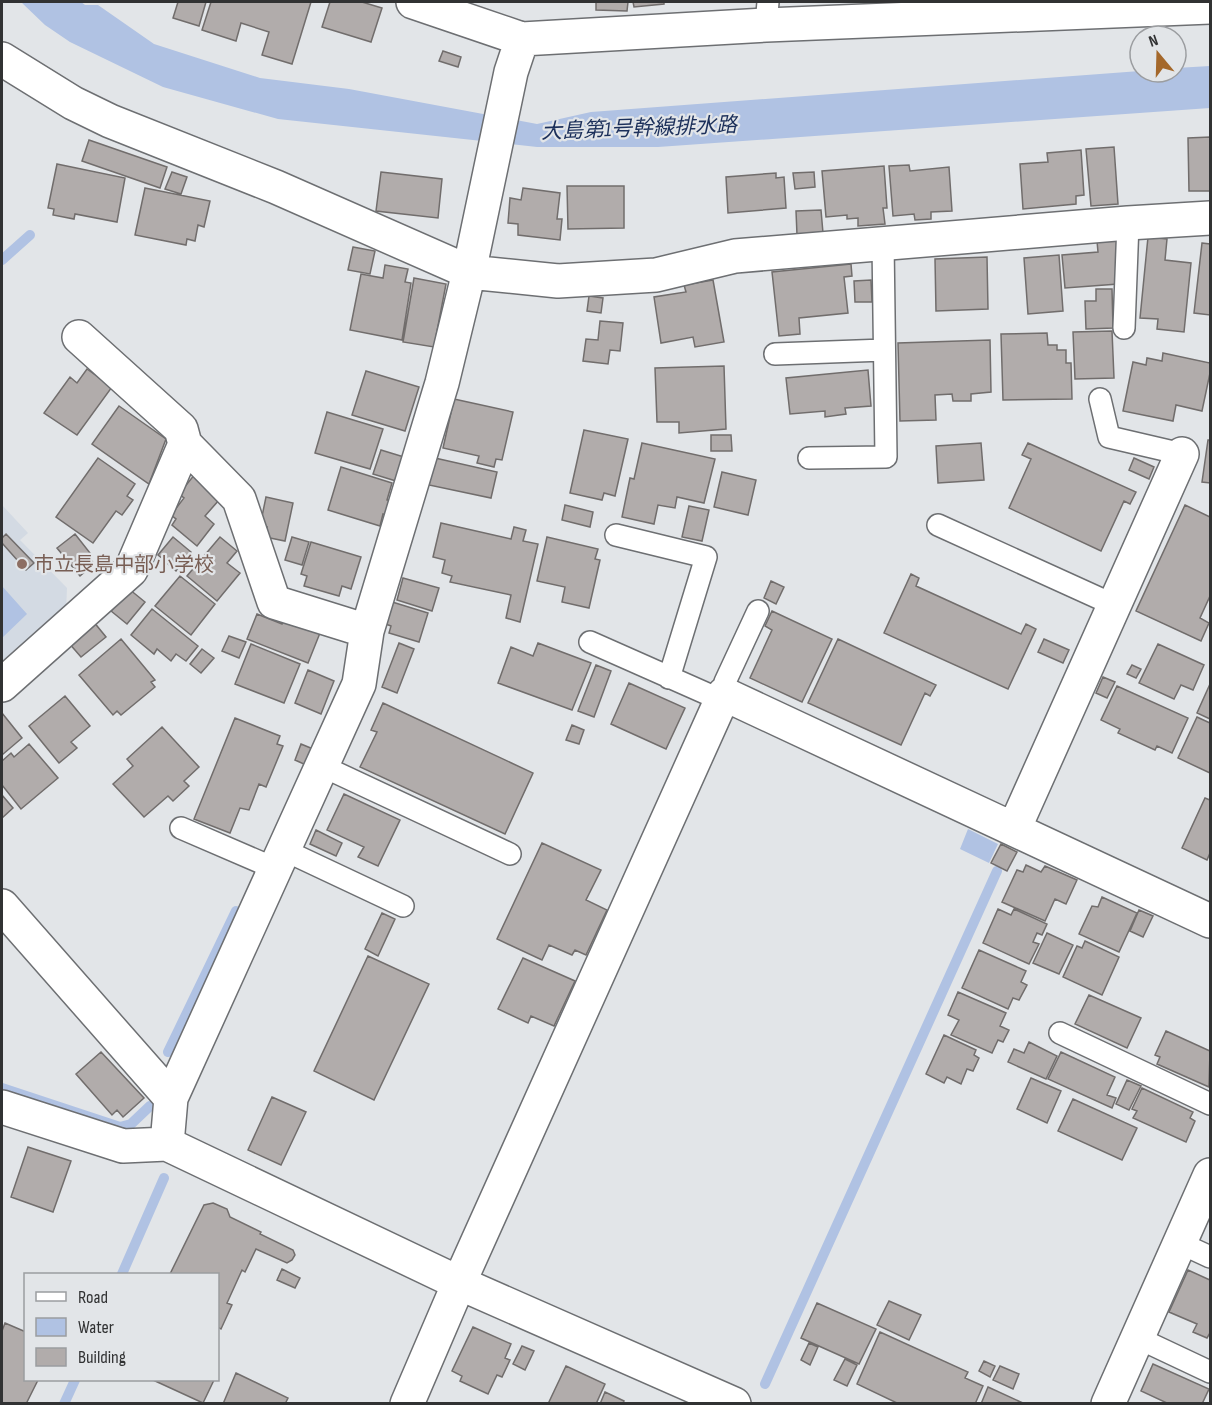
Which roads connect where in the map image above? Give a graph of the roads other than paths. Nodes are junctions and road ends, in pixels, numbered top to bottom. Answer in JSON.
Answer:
{"nodes":[{"id":1,"x":412,"y":2,"type":"edge"},
{"id":2,"x":1210,"y":7,"type":"edge"},
{"id":3,"x":965,"y":9,"type":"edge"},
{"id":4,"x":767,"y":14,"type":"edge"},
{"id":5,"x":522,"y":39,"type":"junction"},
{"id":6,"x":2,"y":59,"type":"edge"},
{"id":7,"x":1210,"y":218,"type":"edge"},
{"id":8,"x":1128,"y":223,"type":"junction"},
{"id":9,"x":882,"y":243,"type":"junction"},
{"id":10,"x":470,"y":272,"type":"junction"},
{"id":11,"x":1125,"y":327,"type":"dead end"},
{"id":12,"x":79,"y":337,"type":"dead end"},
{"id":13,"x":884,"y":350,"type":"junction"},
{"id":14,"x":775,"y":354,"type":"dead end"},
{"id":15,"x":1100,"y":399,"type":"dead end"},
{"id":16,"x":185,"y":444,"type":"junction"},
{"id":17,"x":1182,"y":454,"type":"joint"},
{"id":18,"x":808,"y":458,"type":"dead end"},
{"id":19,"x":938,"y":525,"type":"dead end"},
{"id":20,"x":616,"y":535,"type":"dead end"},
{"id":21,"x":1114,"y":605,"type":"junction"},
{"id":22,"x":758,"y":611,"type":"dead end"},
{"id":23,"x":367,"y":631,"type":"junction"},
{"id":24,"x":590,"y":642,"type":"dead end"},
{"id":25,"x":669,"y":678,"type":"junction"},
{"id":26,"x":2,"y":685,"type":"edge"},
{"id":27,"x":722,"y":697,"type":"junction"},
{"id":28,"x":322,"y":766,"type":"junction"},
{"id":29,"x":181,"y":828,"type":"dead end"},
{"id":30,"x":1014,"y":829,"type":"junction"},
{"id":31,"x":510,"y":854,"type":"dead end"},
{"id":32,"x":280,"y":859,"type":"junction"},
{"id":33,"x":2,"y":906,"type":"edge"},
{"id":34,"x":403,"y":906,"type":"dead end"},
{"id":35,"x":1210,"y":921,"type":"edge"},
{"id":36,"x":1060,"y":1033,"type":"dead end"},
{"id":37,"x":171,"y":1098,"type":"junction"},
{"id":38,"x":1210,"y":1104,"type":"edge"},
{"id":39,"x":2,"y":1107,"type":"edge"},
{"id":40,"x":167,"y":1144,"type":"junction"},
{"id":41,"x":1210,"y":1175,"type":"edge"},
{"id":42,"x":1180,"y":1243,"type":"junction"},
{"id":43,"x":1210,"y":1257,"type":"edge"},
{"id":44,"x":459,"y":1283,"type":"junction"},
{"id":45,"x":1138,"y":1338,"type":"junction"},
{"id":46,"x":1210,"y":1372,"type":"edge"},
{"id":47,"x":407,"y":1404,"type":"edge"},
{"id":48,"x":734,"y":1404,"type":"edge"},
{"id":49,"x":1108,"y":1404,"type":"edge"}],
"edges":[{"from":1,"to":5,"type":"street"},
{"from":2,"to":3,"type":"street"},
{"from":3,"to":4,"type":"street"},
{"from":4,"to":5,"type":"street"},
{"from":5,"to":10,"type":"street"},
{"from":6,"to":10,"type":"street"},
{"from":7,"to":8,"type":"street"},
{"from":8,"to":9,"type":"street"},
{"from":8,"to":11,"type":"lane"},
{"from":9,"to":10,"type":"street"},
{"from":9,"to":13,"type":"lane"},
{"from":10,"to":23,"type":"street"},
{"from":12,"to":16,"type":"street"},
{"from":13,"to":14,"type":"lane"},
{"from":13,"to":18,"type":"lane"},
{"from":15,"to":17,"type":"lane"},
{"from":16,"to":23,"type":"street"},
{"from":16,"to":26,"type":"street"},
{"from":17,"to":21,"type":"street"},
{"from":19,"to":21,"type":"lane"},
{"from":20,"to":25,"type":"lane"},
{"from":21,"to":30,"type":"street"},
{"from":22,"to":27,"type":"lane"},
{"from":23,"to":28,"type":"street"},
{"from":24,"to":25,"type":"lane"},
{"from":25,"to":27,"type":"lane"},
{"from":27,"to":30,"type":"street"},
{"from":27,"to":44,"type":"street"},
{"from":28,"to":31,"type":"lane"},
{"from":28,"to":32,"type":"street"},
{"from":29,"to":32,"type":"lane"},
{"from":30,"to":35,"type":"street"},
{"from":32,"to":34,"type":"lane"},
{"from":32,"to":37,"type":"street"},
{"from":33,"to":37,"type":"street"},
{"from":36,"to":38,"type":"lane"},
{"from":37,"to":40,"type":"street"},
{"from":39,"to":40,"type":"street"},
{"from":40,"to":44,"type":"street"},
{"from":41,"to":42,"type":"street"},
{"from":42,"to":43,"type":"lane"},
{"from":42,"to":45,"type":"street"},
{"from":44,"to":47,"type":"street"},
{"from":44,"to":48,"type":"street"},
{"from":45,"to":46,"type":"lane"},
{"from":45,"to":49,"type":"street"}]}
